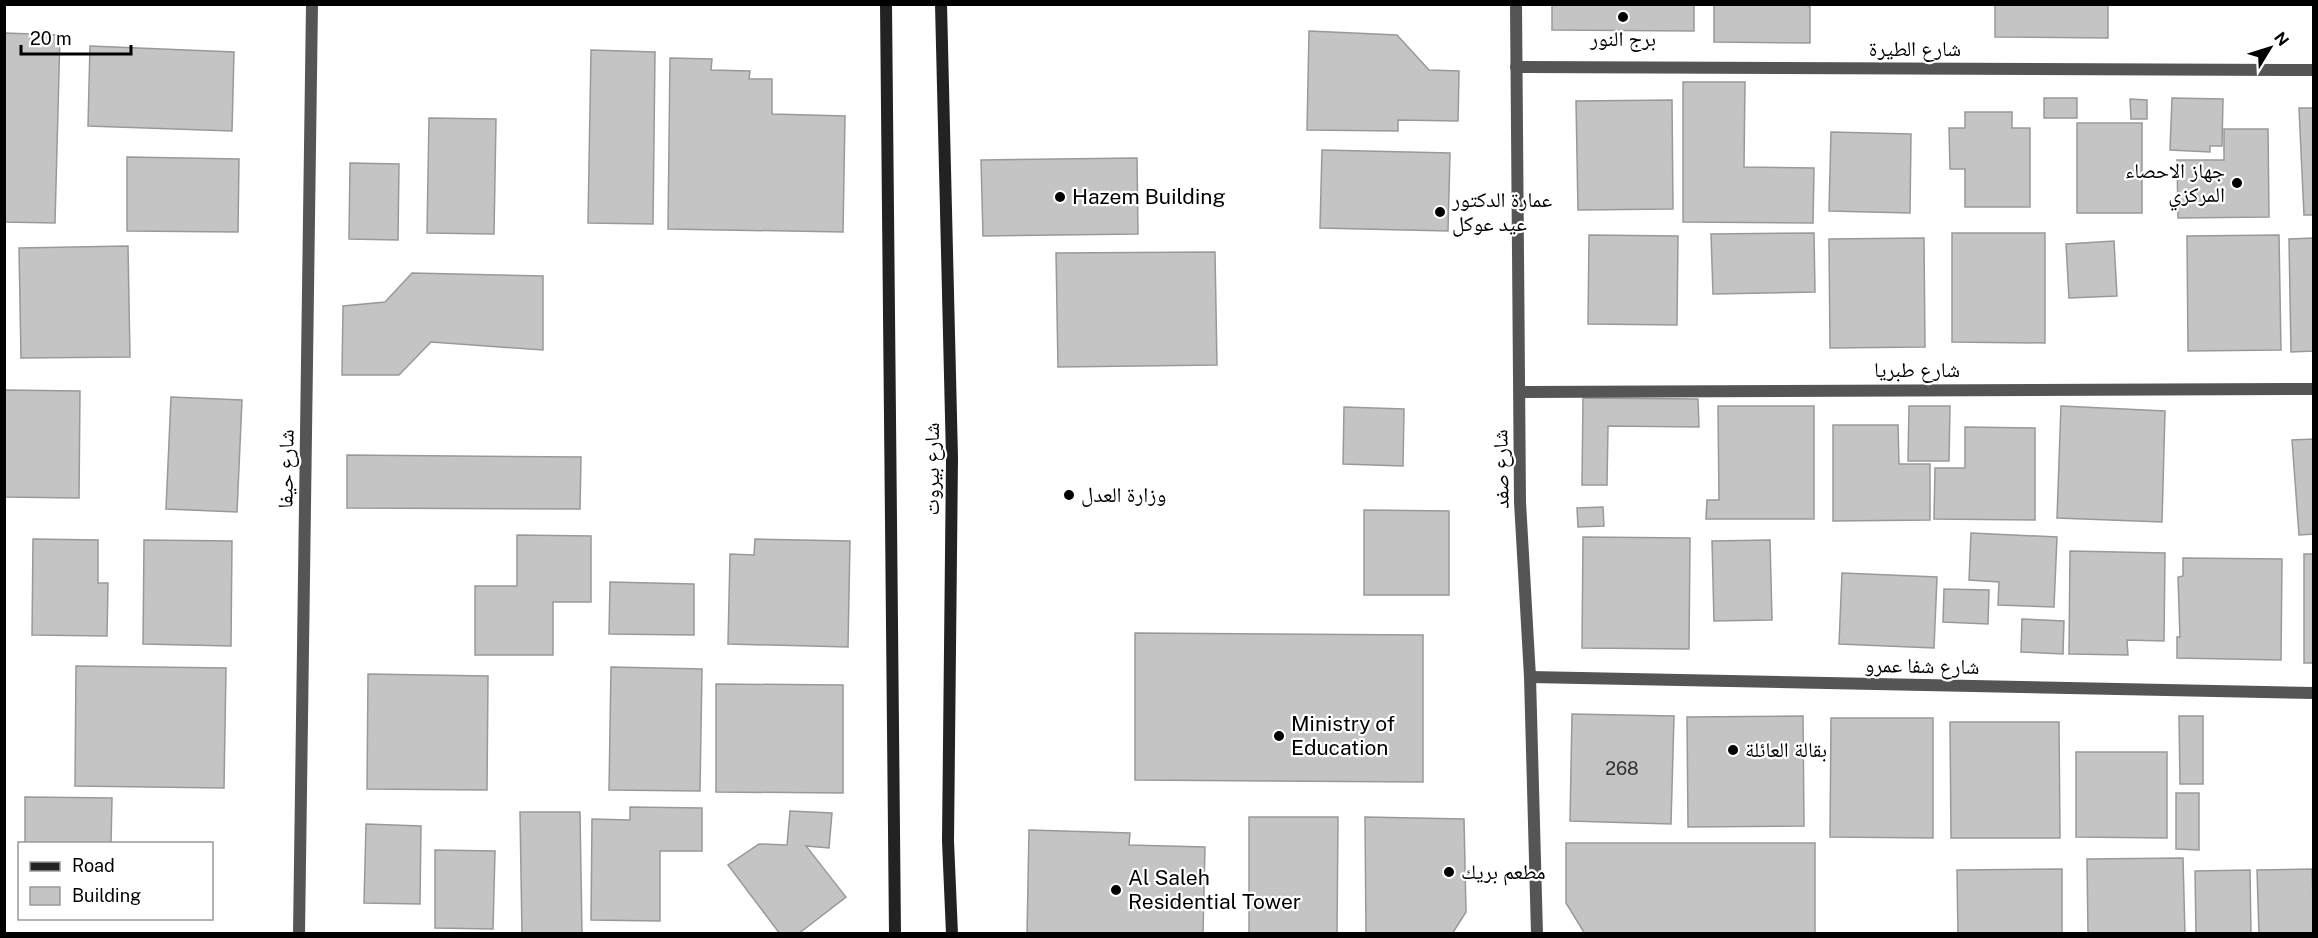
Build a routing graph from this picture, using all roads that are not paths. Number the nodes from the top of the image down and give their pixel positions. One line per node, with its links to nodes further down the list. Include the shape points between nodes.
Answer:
1 (312, 4): 11 (street, شارع حيفا)
2 (886, 4): 12 (main road, شارع بيروت)
3 (940, 4): 13 (main road, شارع بيروت, via 952,458 948,841)
4 (1516, 4): 5 (street, شارع صفد)
5 (1516, 67): 6 (street, شارع الطيرة); 8 (street, شارع صفد)
6 (2313, 70)
7 (2313, 389): 8 (street, شارع طبريا)
8 (1520, 392): 9 (street, شارع صفد, via 1520,502)
9 (1530, 677): 10 (street, شارع شفا عمرو); 14 (street, شارع صفد)
10 (2313, 693)
11 (299, 933)
12 (895, 933)
13 (952, 933)
14 (1537, 933)

